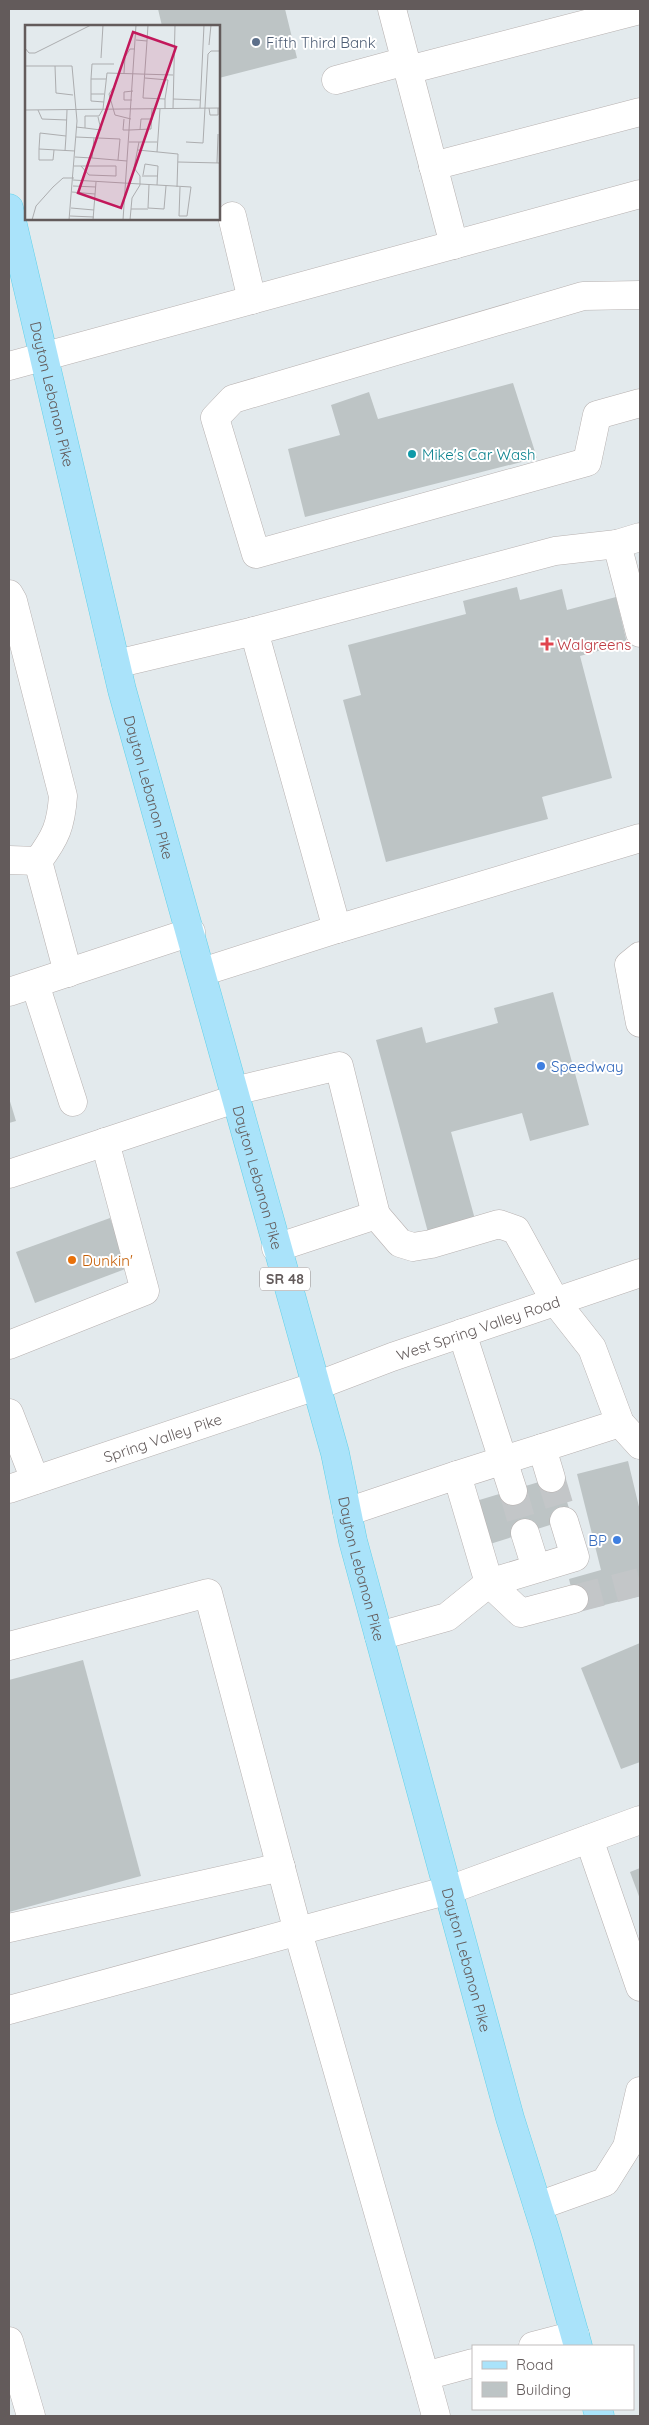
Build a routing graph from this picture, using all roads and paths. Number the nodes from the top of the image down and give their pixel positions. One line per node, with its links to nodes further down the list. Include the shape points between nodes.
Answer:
1 (392, 9): 3 (street)
2 (640, 10): 3 (street)
3 (407, 65): 4 (street); 6 (street)
4 (336, 80)
5 (640, 112): 6 (street)
6 (433, 166): 10 (street)
7 (640, 194): 10 (street)
8 (9, 208): 13 (main road, Dayton Lebanon Pike / SR 48)
9 (232, 216): 12 (street)
10 (454, 246): 12 (street)
11 (640, 295): 15 (street, via 574,298 233,399 216,418 256,554 587,462 597,415)
12 (252, 300): 13 (street)
13 (44, 357): 14 (street); 20 (main road, Dayton Lebanon Pike / SR 48)
14 (9, 366)
15 (640, 403)
16 (629, 540): 18 (street, via 555,551); 19 (street)
17 (9, 594): 23 (street, via 62,796 62,819 54,841)
18 (254, 631): 20 (street); 24 (street)
19 (640, 633)
20 (116, 664): 25 (main road, Dayton Lebanon Pike / SR 48)
21 (640, 838): 24 (street)
22 (9, 860): 23 (street)
23 (38, 861): 28 (street)
24 (337, 929): 27 (street)
25 (191, 932): 27 (main road, Dayton Lebanon Pike / SR 48); 28 (street)
26 (640, 956): 31 (street, via 628,964)
27 (202, 972): 32 (main road, Dayton Lebanon Pike / SR 48)
28 (68, 973): 29 (street)
29 (34, 984): 30 (street); 33 (street)
30 (9, 992)
31 (640, 1023)
32 (235, 1095): 34 (street); 36 (street, via 339,1066); 37 (main road, Dayton Lebanon Pike / SR 48)
33 (73, 1102)
34 (105, 1142): 35 (street); 41 (street, via 145,1291)
35 (9, 1174)
36 (376, 1215): 37 (street); 39 (street, via 400,1243 413,1247 499,1224 516,1230)
37 (276, 1248): 42 (main road, Dayton Lebanon Pike / SR 48)
38 (640, 1273): 39 (street, West Spring Valley Road)
39 (555, 1301): 40 (street, West Spring Valley Road); 44 (street, via 592,1348)
40 (462, 1333): 42 (street, West Spring Valley Road); 47 (street)
41 (9, 1345)
42 (316, 1386): 50 (street, Spring Valley Pike); 53 (main road, Dayton Lebanon Pike / SR 48)
43 (9, 1413): 50 (street)
44 (620, 1423): 45 (street); 46 (street)
45 (640, 1445)
46 (542, 1448): 47 (street); 49 (street)
47 (503, 1460): 48 (street); 52 (street)
48 (457, 1476): 53 (street); 57 (street)
49 (551, 1478)
50 (35, 1480): 51 (street, Spring Valley Pike)
51 (9, 1489)
52 (513, 1491)
53 (348, 1512): 59 (main road, Dayton Lebanon Pike / SR 48)
54 (564, 1521): 56 (street, via 575,1557)
55 (525, 1533): 56 (street)
56 (536, 1568): 57 (street)
57 (490, 1583): 58 (street, via 522,1613); 59 (street, via 447,1617)
58 (574, 1599)
59 (379, 1636): 64 (main road, Dayton Lebanon Pike / SR 48)
60 (9, 1646): 63 (street, via 208,1593)
61 (640, 1820): 62 (street)
62 (589, 1839): 64 (street); 67 (street)
63 (281, 1867): 65 (street); 66 (street)
64 (449, 1890): 66 (street); 70 (main road, Dayton Lebanon Pike / SR 48, via 510,2118)
65 (9, 1928)
66 (298, 1932): 68 (street); 75 (street)
67 (638, 1971)
68 (9, 2010)
69 (640, 2091): 70 (street, via 627,2147 606,2182)
70 (538, 2206): 71 (main road, Dayton Lebanon Pike / SR 48)
71 (576, 2340): 73 (street)
72 (9, 2341): 76 (street)
73 (540, 2345)
74 (472, 2363): 75 (street)
75 (425, 2376): 77 (street)
76 (31, 2416)
77 (436, 2416)

